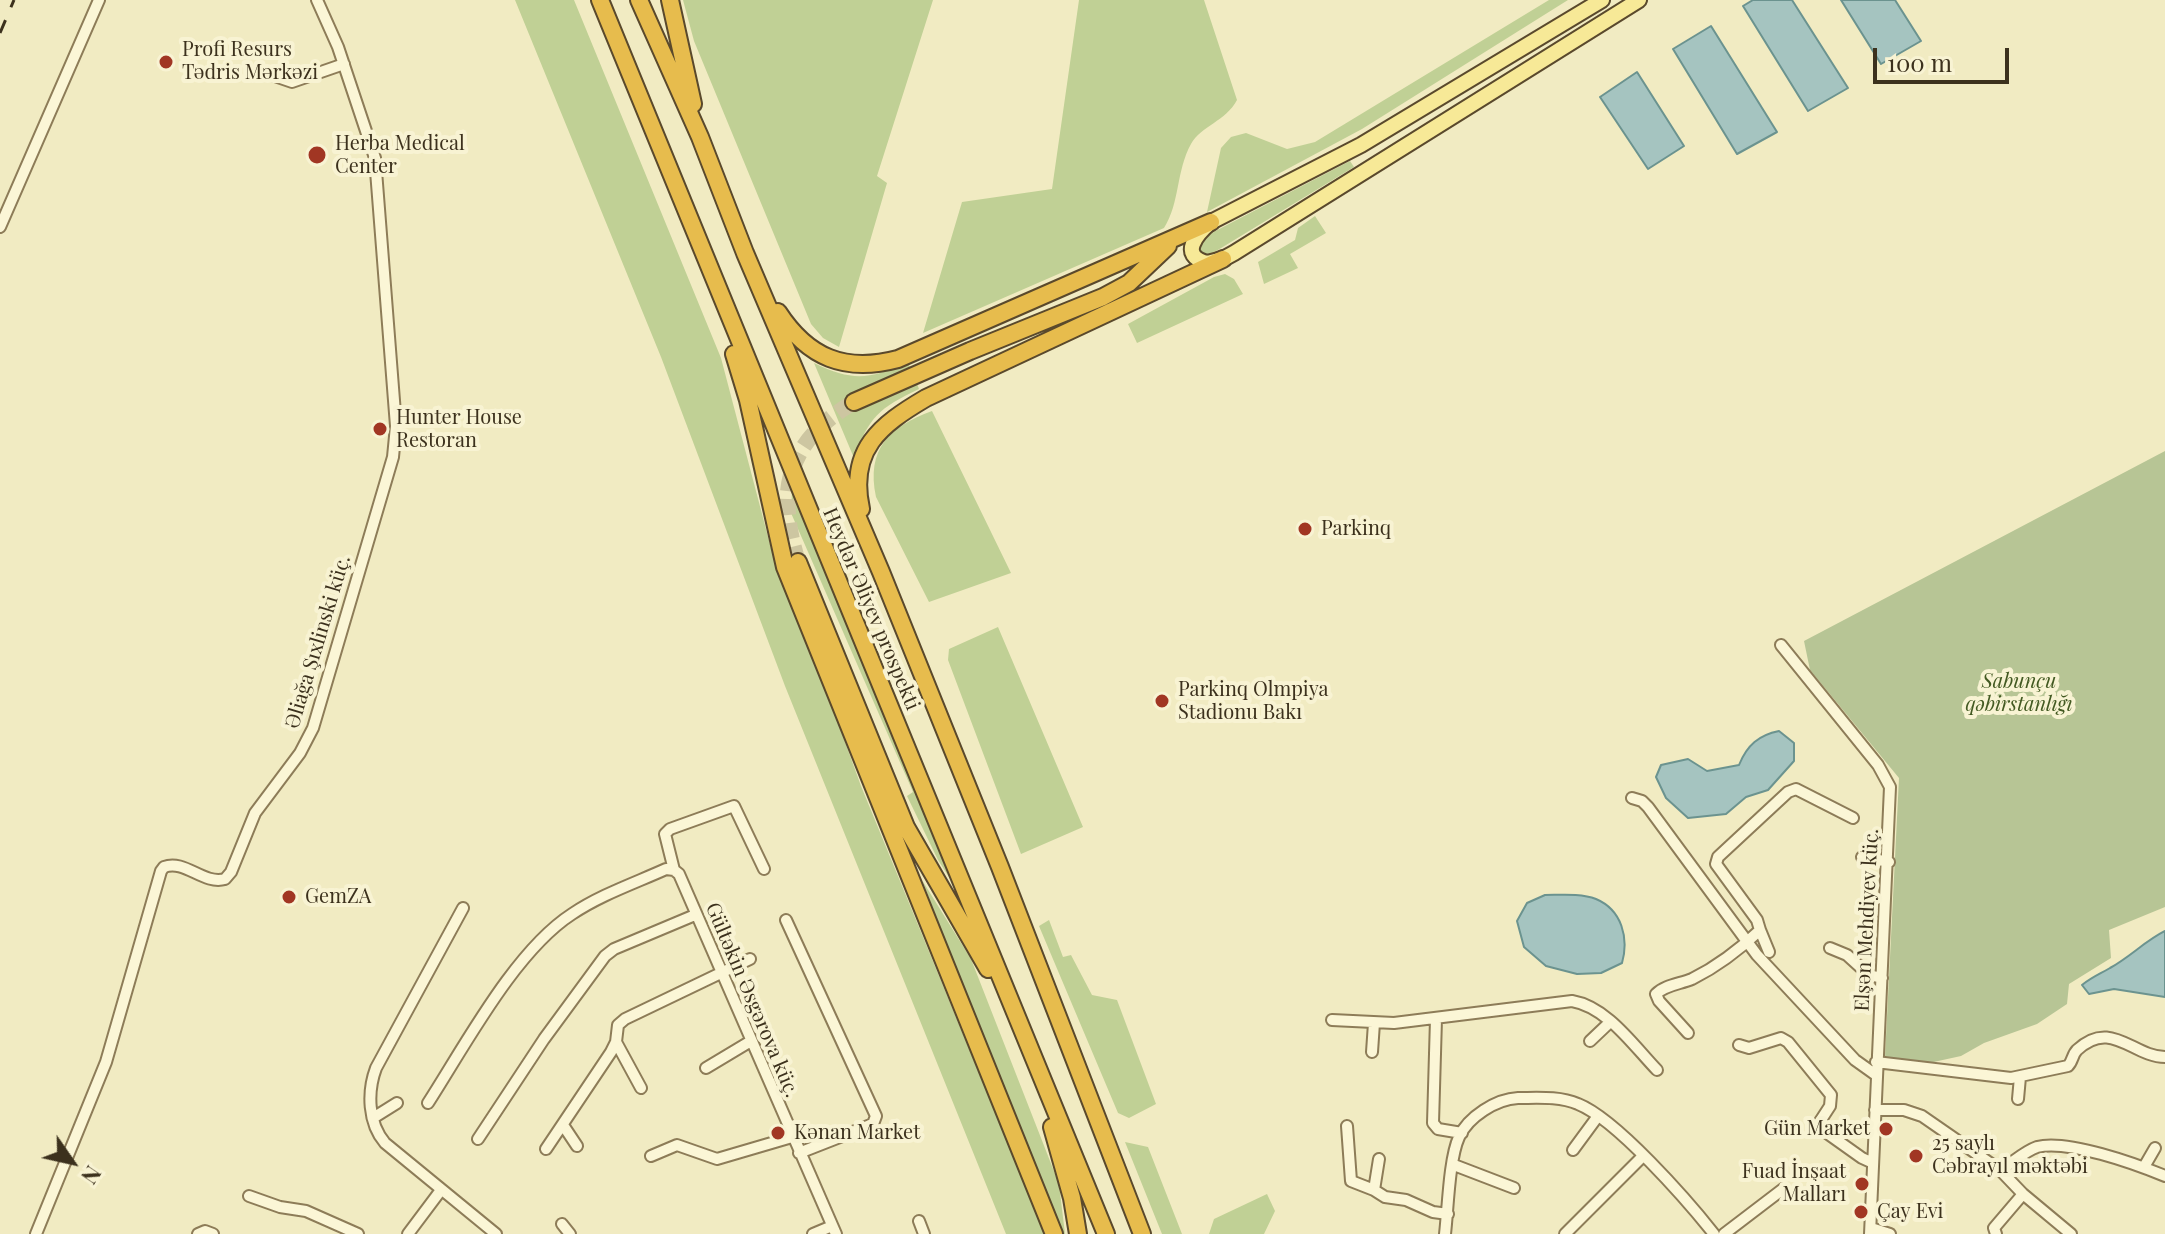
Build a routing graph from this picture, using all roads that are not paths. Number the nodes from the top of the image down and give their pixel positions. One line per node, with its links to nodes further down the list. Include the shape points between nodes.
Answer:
1 (99, 0): 13 (street)
2 (317, 0): 9 (street, Əliağa Şıxlinski küç.)
3 (600, 0): 17 (highway, Heydər Əliyev prospekti)
4 (639, 0): 11 (highway, Heydər Əliyev prospekti)
5 (649, 0): 11 (highway)
6 (670, 0): 11 (highway)
7 (1602, 0): 12 (main road, via 1348,152)
8 (1639, 0): 16 (main road)
9 (344, 64): 10 (street, via 292,82); 91 (street, Əliağa Şıxlinski küç., via 375,158 396,426 393,457 309,737 255,813 225,879 211,880 176,865 161,871 106,1062)
10 (260, 71)
11 (700, 137): 15 (highway, Heydər Əliyev prospekti)
12 (1211, 222): 14 (highway); 16 (main road, via 1195,238 1192,250 1202,261)
13 (0, 227)
14 (1175, 240): 15 (highway, via 898,359 854,365 825,357 794,334); 18 (highway, via 1119,290)
15 (745, 253): 20 (highway, Heydər Əliyev prospekti)
16 (1223, 259): 20 (highway, via 926,398 884,425 867,448 857,481)
17 (705, 261): 47 (highway, Heydər Əliyev prospekti); 100 (highway, via 748,400 785,567)
18 (854, 402)
19 (798, 562): 47 (highway, via 906,827)
20 (881, 572): 103 (highway, Heydər Əliyev prospekti)
21 (1781, 645): 25 (street, Elşən Mehdiyev küç., via 1886,776 1891,799)
22 (1632, 798): 32 (street, via 1648,807)
23 (1853, 818): 31 (street, via 1796,789 1718,857 1716,864)
24 (1862, 857): 25 (street)
25 (1889, 862): 37 (street, Elşən Mehdiyev küç.)
26 (764, 869): 27 (street, Gültəkin Əsgərova küç., via 738,808 730,805 667,831)
27 (674, 870): 29 (street, Gültəkin Əsgərova küç.); 58 (street, via 591,903 534,945)
28 (463, 908): 61 (street, via 376,1068)
29 (695, 915): 36 (street, Gültəkin Əsgərova küç.); 66 (street, via 605,956)
30 (786, 920): 71 (street, via 876,1116 873,1124)
31 (1760, 930): 32 (street); 34 (street)
32 (1747, 942): 42 (street, via 1705,972 1656,994); 53 (street, via 1855,1060)
33 (1830, 948): 37 (street)
34 (1769, 952)
35 (750, 959): 36 (street)
36 (721, 972): 43 (street, Gültəkin Əsgərova küç.); 45 (street, via 625,1019 616,1031)
37 (1882, 978): 50 (street, Elşən Mehdiyev küç.)
38 (1436, 1019): 40 (street, via 1563,1001 1592,1007); 41 (street); 64 (street, via 1433,1123 1438,1129)
39 (1332, 1020): 41 (street)
40 (1610, 1022): 44 (street); 52 (street)
41 (1374, 1023): 48 (street)
42 (1688, 1033)
43 (751, 1041): 51 (street); 65 (street, Gültəkin Əsgərova küç.)
44 (1590, 1041)
45 (616, 1042): 55 (street); 62 (street)
46 (1739, 1045): 75 (street, via 1749,1048 1781,1038 1788,1042 1831,1095 1817,1126)
47 (1031, 1052): 101 (highway); 102 (highway, Heydər Əliyev prospekti)
48 (1372, 1052)
49 (2165, 1057): 54 (street, via 2104,1037 2078,1050 2068,1066)
50 (1876, 1062): 53 (street, Elşən Mehdiyev küç.); 54 (street)
51 (706, 1068)
52 (1657, 1070)
53 (1876, 1075): 59 (street, Elşən Mehdiyev küç.)
54 (2020, 1077): 56 (street)
55 (641, 1088)
56 (2018, 1099)
57 (397, 1103): 61 (street)
58 (428, 1103)
59 (1875, 1110): 75 (street, Elşən Mehdiyev küç.); 78 (street, via 1922,1116)
60 (1598, 1116): 64 (street, via 1572,1102 1512,1098 1484,1111); 70 (street); 73 (street)
61 (373, 1118): 82 (street, via 385,1143)
62 (563, 1125): 67 (street); 69 (street)
63 (1347, 1126): 83 (street, via 1351,1181)
64 (1462, 1133): 76 (street)
65 (792, 1137): 71 (street, Gültəkin Əsgərova küç.); 72 (street, via 725,1158 677,1145)
66 (478, 1139)
67 (577, 1146)
68 (2155, 1148): 77 (street)
69 (546, 1149)
70 (1573, 1150)
71 (799, 1153): 89 (street, Gültəkin Əsgərova küç.)
72 (651, 1156)
73 (1643, 1156): 105 (street); 106 (street)
74 (1379, 1159): 83 (street)
75 (1873, 1163): 90 (street, Elşən Mehdiyev küç.)
76 (1454, 1165): 80 (street); 86 (street)
77 (2144, 1167): 78 (street, via 2049,1146 2027,1151); 79 (street)
78 (2000, 1170): 84 (street)
79 (2165, 1176)
80 (1514, 1188)
81 (1783, 1189): 107 (street)
82 (441, 1190): 95 (street); 96 (street)
83 (1374, 1190): 86 (street)
84 (2023, 1194): 109 (street, via 1998,1222); 110 (street)
85 (249, 1196): 94 (street, via 306,1211)
86 (1448, 1214): 104 (street)
87 (919, 1221): 99 (street)
88 (562, 1224): 97 (street)
89 (834, 1230): 98 (street)
90 (1870, 1231): 108 (street)
91 (36, 1234)
92 (198, 1234): 93 (street)
93 (213, 1234)
94 (358, 1234)
95 (408, 1234)
96 (496, 1234)
97 (570, 1234)
98 (813, 1234)
99 (924, 1234)
100 (1054, 1234)
101 (1078, 1234)
102 (1106, 1234)
103 (1142, 1234)
104 (1445, 1234)
105 (1565, 1234)
106 (1714, 1234)
107 (1724, 1234)
108 (1890, 1234)
109 (1996, 1234)
110 (2071, 1234)

